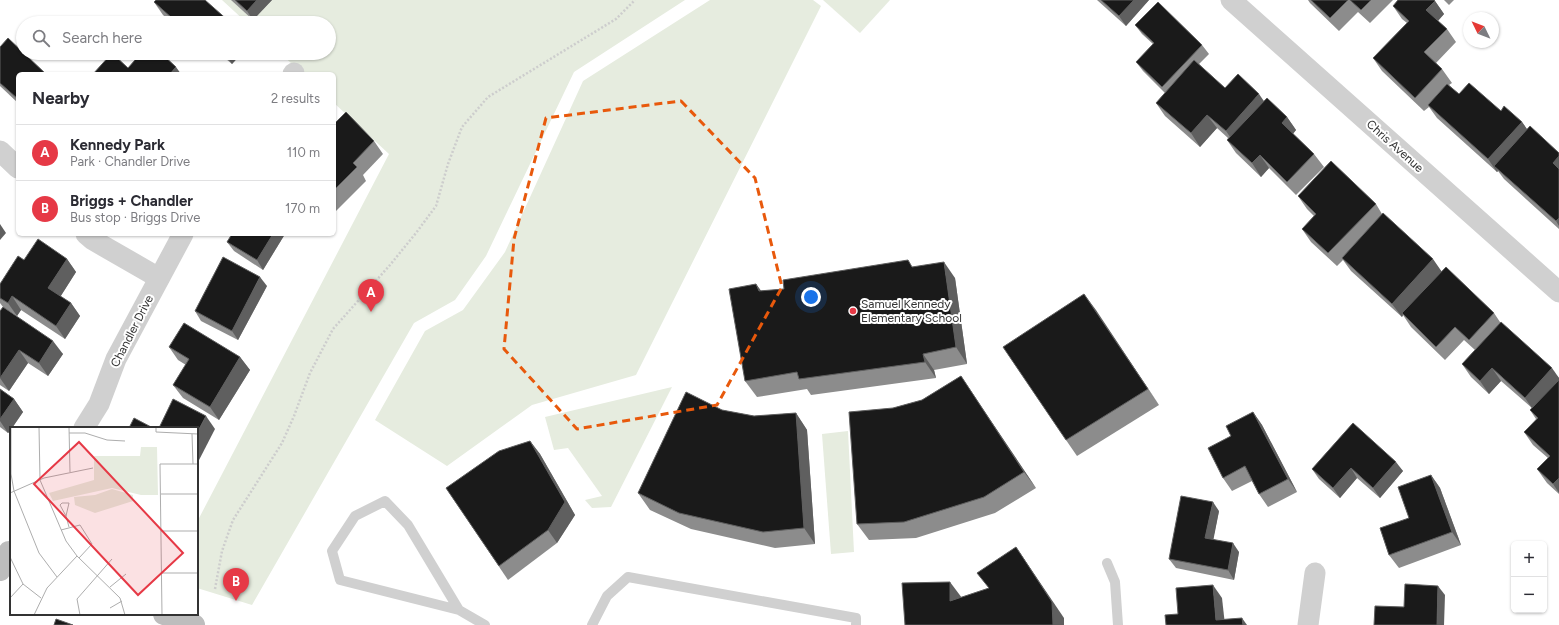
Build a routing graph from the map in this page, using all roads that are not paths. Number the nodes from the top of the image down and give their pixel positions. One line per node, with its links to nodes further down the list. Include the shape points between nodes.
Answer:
1 (1239, 3): 7 (street, Chris Avenue)
2 (0, 151): 3 (street)
3 (16, 166)
4 (88, 236): 6 (street)
5 (182, 236): 6 (street, Chandler Drive)
6 (159, 278): 8 (street, Chandler Drive, via 116,359 99,404)
7 (1559, 292)
8 (85, 427)
9 (1107, 563): 17 (lane, via 1115,582)
10 (1315, 573): 18 (street)
11 (459, 610): 11 (lane, via 408,525 385,501 355,516 332,551 340,580); 14 (lane)
12 (167, 615): 13 (street)
13 (194, 625)
14 (485, 625)
15 (592, 625): 16 (lane, via 607,596 628,577 856,618)
16 (856, 625)
17 (1118, 625)
18 (1308, 625)

